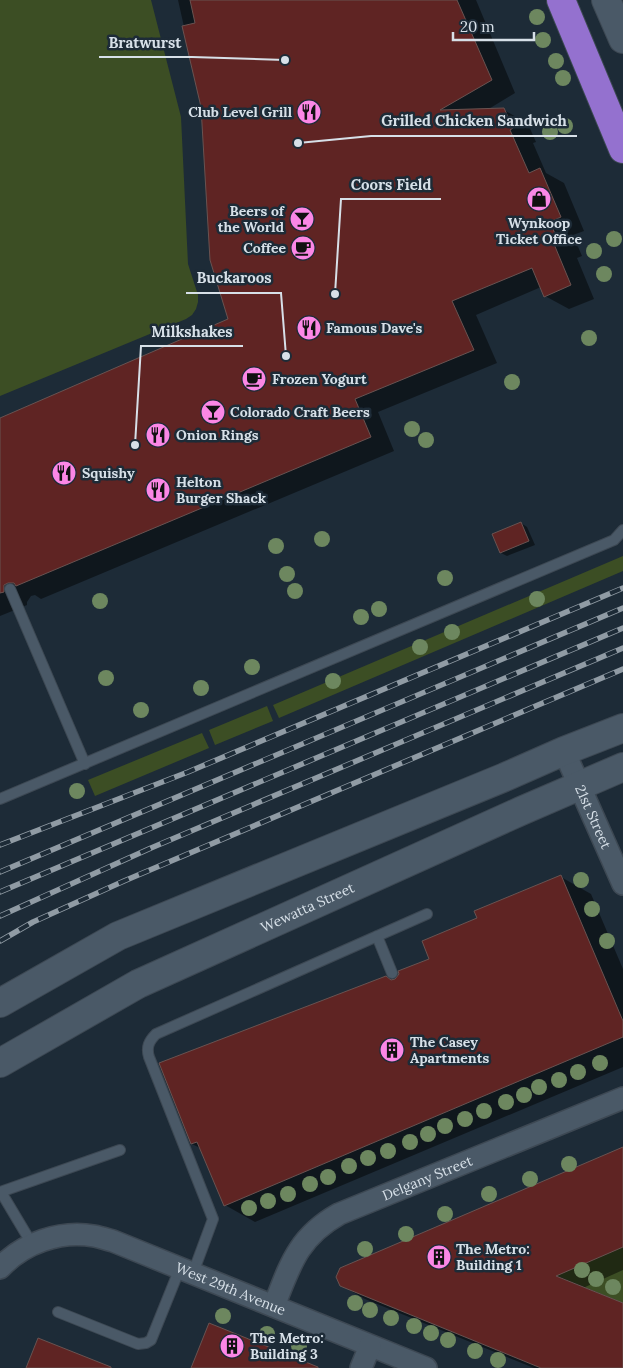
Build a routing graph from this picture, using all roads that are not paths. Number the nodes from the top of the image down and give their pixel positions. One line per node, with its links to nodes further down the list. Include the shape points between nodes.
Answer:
1 (561, 0): 4 (highway)
2 (606, 0): 3 (street)
3 (623, 39)
4 (623, 149)
5 (623, 530): 9 (lane, via 614,540)
6 (10, 589): 9 (lane)
7 (623, 728): 8 (street)
8 (564, 751): 11 (street, 21st Street); 17 (street, via 118,936)
9 (85, 764): 12 (lane)
10 (623, 767): 11 (street, Wewatta Street)
11 (579, 786): 13 (street, 21st Street); 18 (street, Wewatta Street, via 138,984)
12 (0, 799)
13 (623, 884)
14 (427, 914): 15 (lane)
15 (377, 936): 16 (lane); 24 (lane, via 156,1034 148,1044 149,1057 213,1219)
16 (392, 973)
17 (0, 1003)
18 (0, 1063)
19 (623, 1098): 25 (street, Delgany Street, via 339,1214 309,1236 296,1253)
20 (120, 1150): 21 (lane)
21 (0, 1192): 22 (lane)
22 (32, 1244): 23 (street, West 29th Avenue); 24 (street, West 29th Avenue, via 53,1237 93,1236)
23 (0, 1268)
24 (186, 1271): 25 (street, West 29th Avenue); 26 (lane, via 151,1340 146,1343 138,1344)
25 (274, 1306): 27 (street, West 29th Avenue)
26 (58, 1312)
27 (370, 1346): 28 (street); 29 (street, West 29th Avenue)
28 (361, 1368)
29 (426, 1368)

